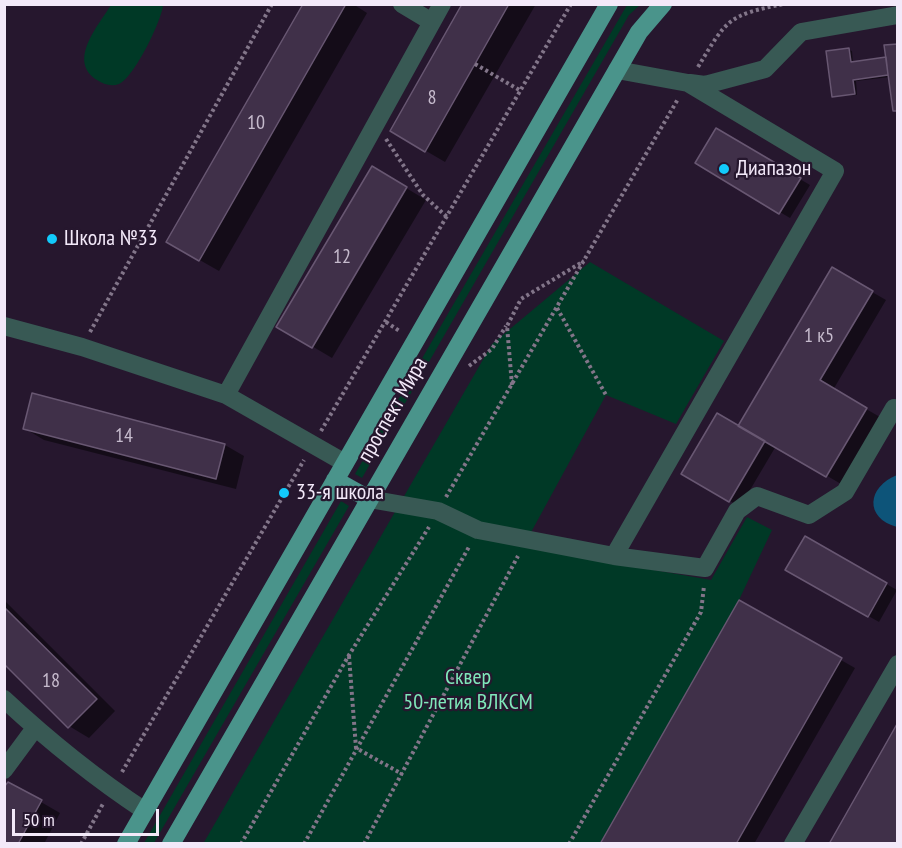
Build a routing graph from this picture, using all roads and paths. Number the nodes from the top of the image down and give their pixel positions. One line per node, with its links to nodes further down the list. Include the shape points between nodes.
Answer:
1 (272, 4): 22 (path)
2 (402, 4): 9 (lane)
3 (442, 4): 9 (lane)
4 (572, 4): 13 (path)
5 (609, 4): 30 (main road, проспект Мира)
6 (663, 4): 11 (main road, проспект Мира, via 639,32)
7 (784, 4): 12 (path, via 734,18 718,34)
8 (897, 15): 12 (lane, via 801,32 765,69 705,85)
9 (432, 22): 14 (lane)
10 (475, 64): 13 (path)
11 (617, 70): 12 (lane); 32 (main road, проспект Мира)
12 (688, 82): 16 (path); 37 (lane, via 835,171)
13 (521, 91): 15 (path)
14 (376, 123): 15 (path, via 423,195); 25 (lane)
15 (447, 218): 18 (path)
16 (585, 260): 17 (path); 20 (path, via 521,299)
17 (557, 308): 24 (path); 26 (path)
18 (386, 322): 21 (path); 28 (path)
19 (4, 326): 22 (lane)
20 (507, 326): 23 (path, via 492,349 467,368); 24 (path)
21 (401, 332)
22 (82, 347): 25 (lane)
23 (462, 367)
24 (512, 385): 33 (path)
25 (225, 395): 30 (lane)
26 (606, 395)
27 (896, 407): 38 (lane, via 845,492 809,515 757,496 737,511)
28 (317, 439)
29 (309, 451): 45 (path)
30 (345, 464): 31 (main road, проспект Мира)
31 (336, 480): 32 (main road); 48 (main road, проспект Мира)
32 (369, 500): 35 (lane, via 438,511); 51 (main road, проспект Мира)
33 (444, 502)
34 (432, 521): 39 (path)
35 (478, 530): 37 (lane); 43 (path)
36 (522, 548): 46 (path)
37 (614, 556): 38 (lane)
38 (705, 568): 55 (path, via 701,612)
39 (349, 655): 43 (path); 52 (path)
40 (897, 663): 56 (lane)
41 (4, 699): 42 (lane)
42 (35, 728): 44 (lane); 48 (lane)
43 (356, 748): 46 (path); 53 (path)
44 (4, 770)
45 (120, 774)
46 (402, 774): 54 (path)
47 (110, 793): 49 (path)
48 (145, 811): 50 (main road, проспект Мира)
49 (81, 843)
50 (126, 843)
51 (171, 843)
52 (241, 843)
53 (304, 843)
54 (364, 843)
55 (569, 843)
56 (793, 843)

